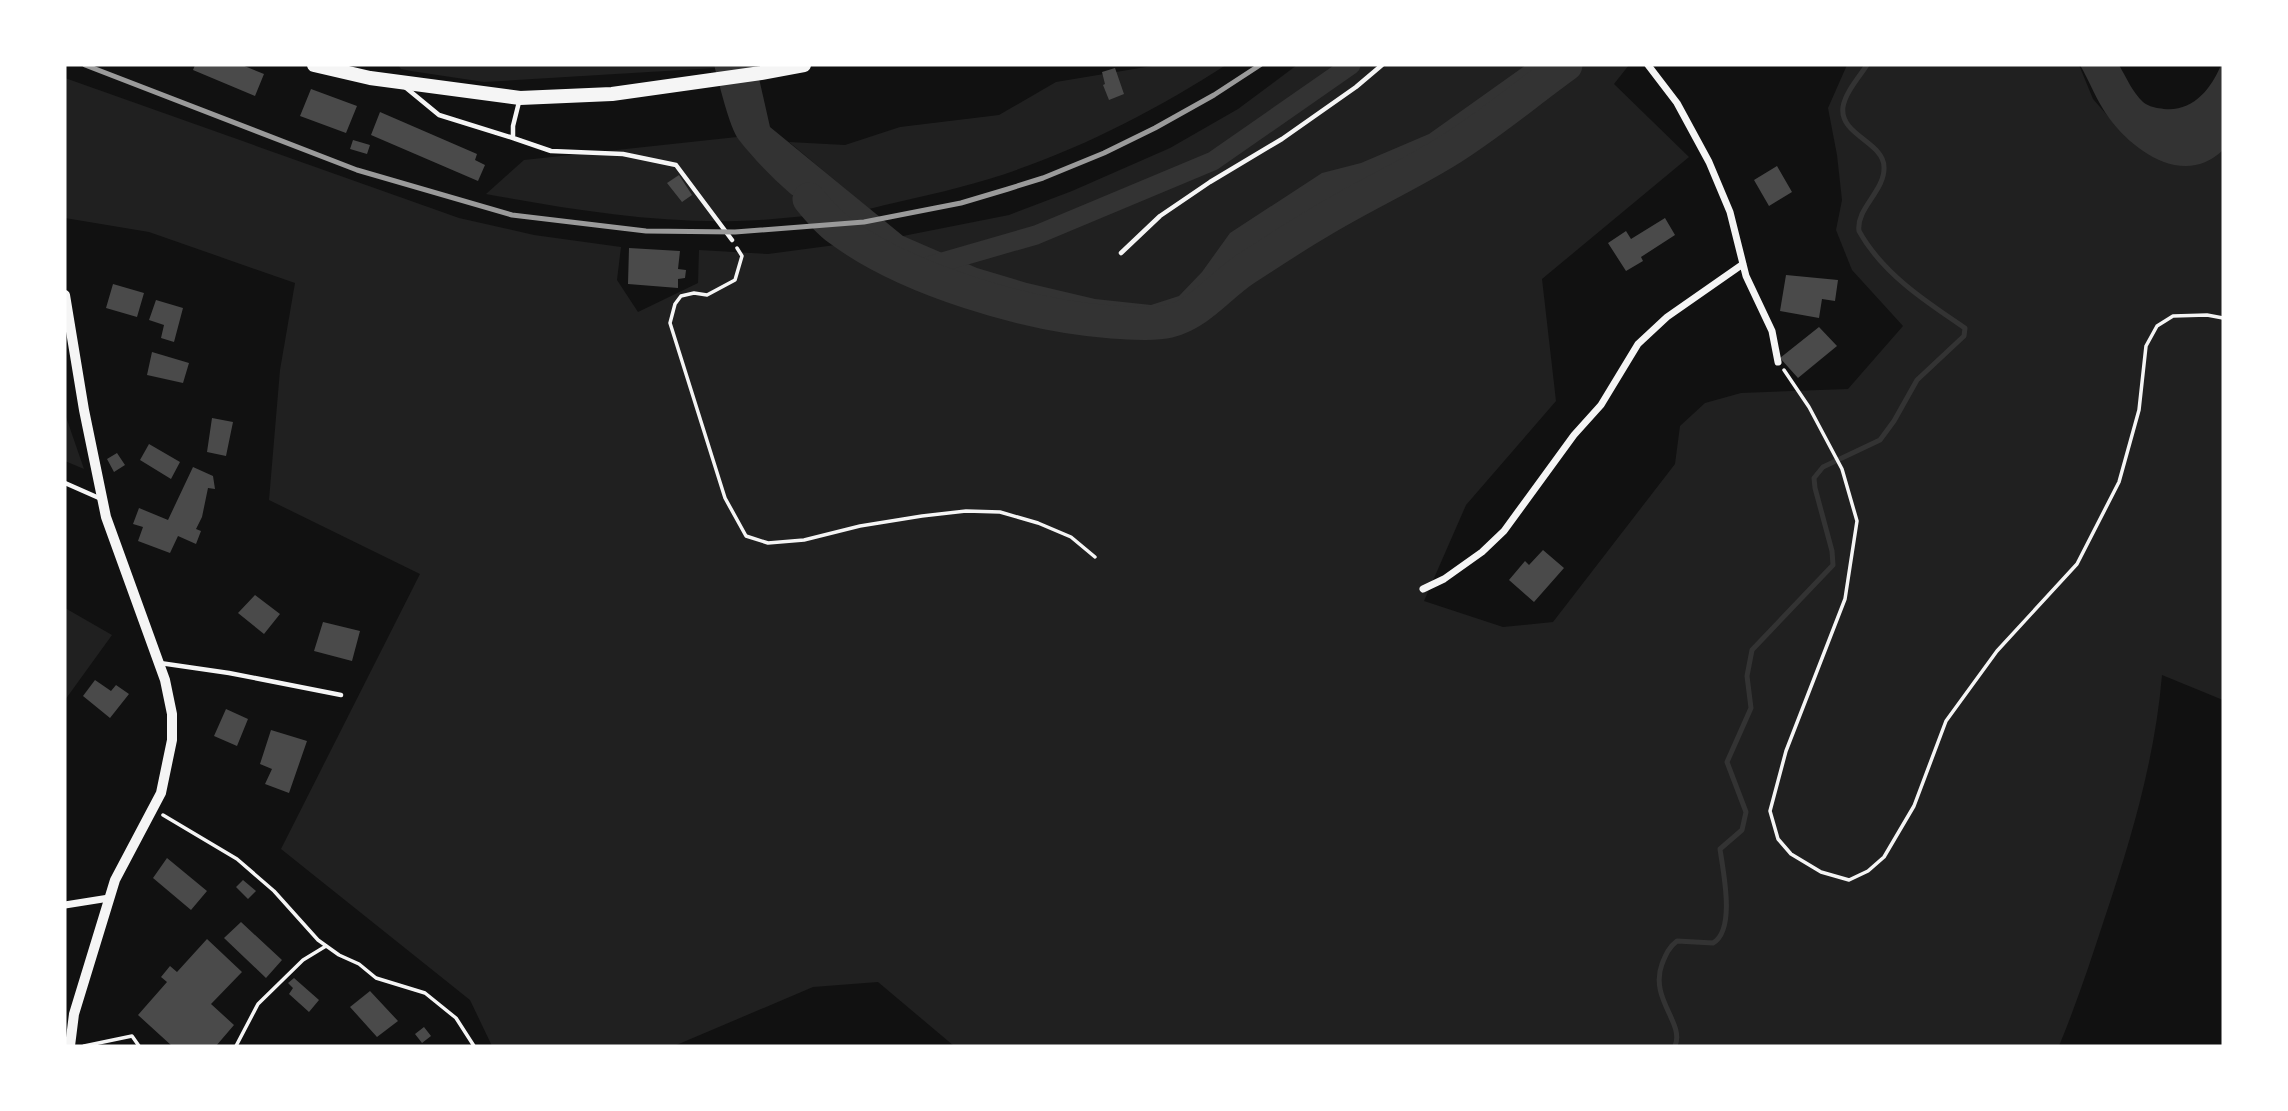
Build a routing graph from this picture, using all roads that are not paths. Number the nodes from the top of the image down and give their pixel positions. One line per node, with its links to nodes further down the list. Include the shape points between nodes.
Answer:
1 (314, 65): 5 (main road)
2 (804, 65): 6 (main road, via 612,94)
3 (1382, 65): 9 (lane, via 1282,139 1160,216)
4 (1648, 65): 10 (street, via 1677,103 1709,162 1730,212)
5 (398, 82): 6 (main road); 7 (lane, via 439,115)
6 (520, 98): 7 (lane)
7 (513, 138): 8 (lane, via 551,151 623,154 676,165)
8 (732, 240)
9 (1121, 253)
10 (1743, 264): 12 (street, via 1772,331); 15 (street, via 1667,317 1638,344 1601,405 1504,531 1482,552)
11 (65, 295): 14 (street)
12 (1778, 362)
13 (65, 483): 14 (lane)
14 (103, 500): 16 (street)
15 (1423, 589)
16 (159, 663): 17 (lane); 18 (street, via 172,714 172,740 161,793)
17 (341, 695)
18 (109, 898): 19 (street); 20 (street, via 74,1014)
19 (65, 905)
20 (70, 1046)

